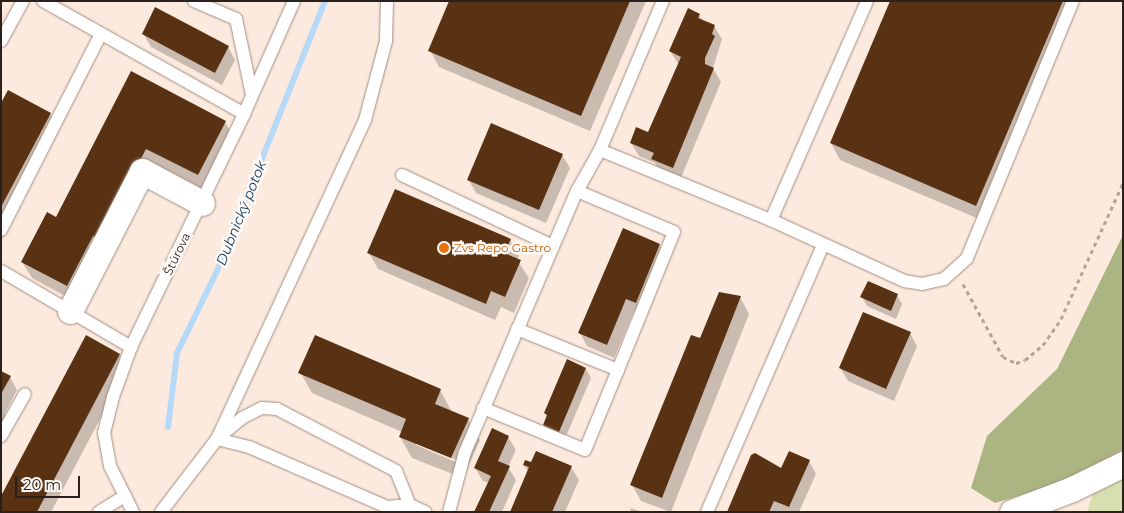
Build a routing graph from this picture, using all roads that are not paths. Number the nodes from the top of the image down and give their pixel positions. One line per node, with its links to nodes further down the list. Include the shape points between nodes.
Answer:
1 (23, 1): 10 (lane)
2 (43, 1): 9 (lane)
3 (194, 1): 11 (lane, via 236,19)
4 (294, 1): 11 (lane, Štúrova)
5 (387, 1): 29 (lane, via 386,41 365,120)
6 (663, 1): 13 (lane)
7 (867, 1): 17 (lane)
8 (1073, 1): 19 (lane, via 967,258 956,270 937,281 922,284 904,281)
9 (100, 36): 12 (lane); 18 (lane)
10 (1, 41)
11 (252, 95): 12 (lane, Štúrova)
12 (244, 114): 16 (lane, Štúrova)
13 (600, 150): 15 (lane); 17 (lane)
14 (402, 175): 20 (lane)
15 (576, 191): 20 (lane); 25 (lane, via 674,232)
16 (202, 203): 22 (street, via 142,170); 24 (lane, Štúrova)
17 (771, 220): 19 (lane)
18 (1, 230)
19 (823, 245): 38 (lane)
20 (553, 246): 23 (lane)
21 (1, 271): 22 (lane)
22 (70, 311): 24 (lane)
23 (517, 329): 25 (lane); 27 (lane)
24 (131, 347): 31 (lane, Štúrova, via 104,433 110,466)
25 (618, 370): 27 (lane, via 585,450)
26 (25, 394): 28 (lane)
27 (483, 408): 37 (lane, via 465,452)
28 (1, 436)
29 (217, 439): 32 (lane, via 249,447 387,507); 32 (lane, via 242,418 262,408 276,409 396,471); 35 (lane)
30 (1123, 464): 39 (street, via 1072,489)
31 (124, 496): 33 (lane); 34 (lane, Štúrova)
32 (410, 505): 36 (lane)
33 (99, 512)
34 (133, 512)
35 (161, 512)
36 (425, 512)
37 (449, 512)
38 (707, 512)
39 (1012, 512)

